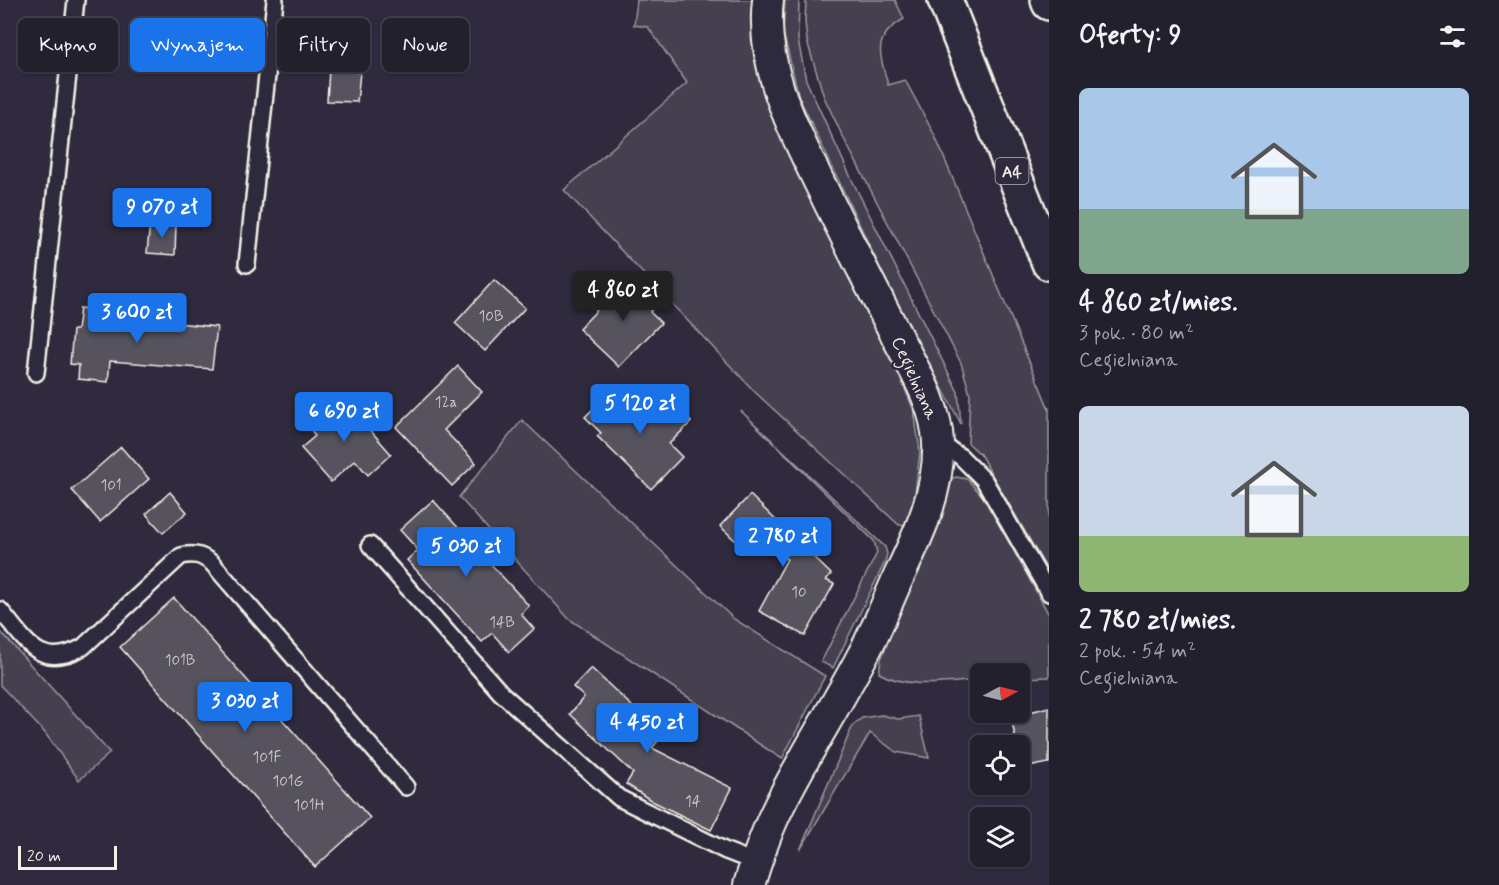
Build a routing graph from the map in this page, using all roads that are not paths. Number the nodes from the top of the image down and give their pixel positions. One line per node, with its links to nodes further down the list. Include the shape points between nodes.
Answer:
1 (76, 0): 7 (lane)
2 (275, 0): 6 (lane)
3 (768, 0): 8 (street, Cegielniana, via 770,49 789,120 921,383 936,423)
4 (945, 0): 5 (highway, A4)
5 (1049, 263)
6 (247, 264)
7 (36, 373)
8 (938, 442): 10 (lane, via 961,457 984,480); 13 (street, Cegielniana, via 932,495 910,554 869,643 777,809)
9 (370, 545): 13 (lane, via 501,693 619,798 726,851)
10 (1049, 593)
11 (0, 610): 12 (lane, via 36,652 72,653 181,556 202,555 213,563)
12 (405, 787)
13 (753, 874)

